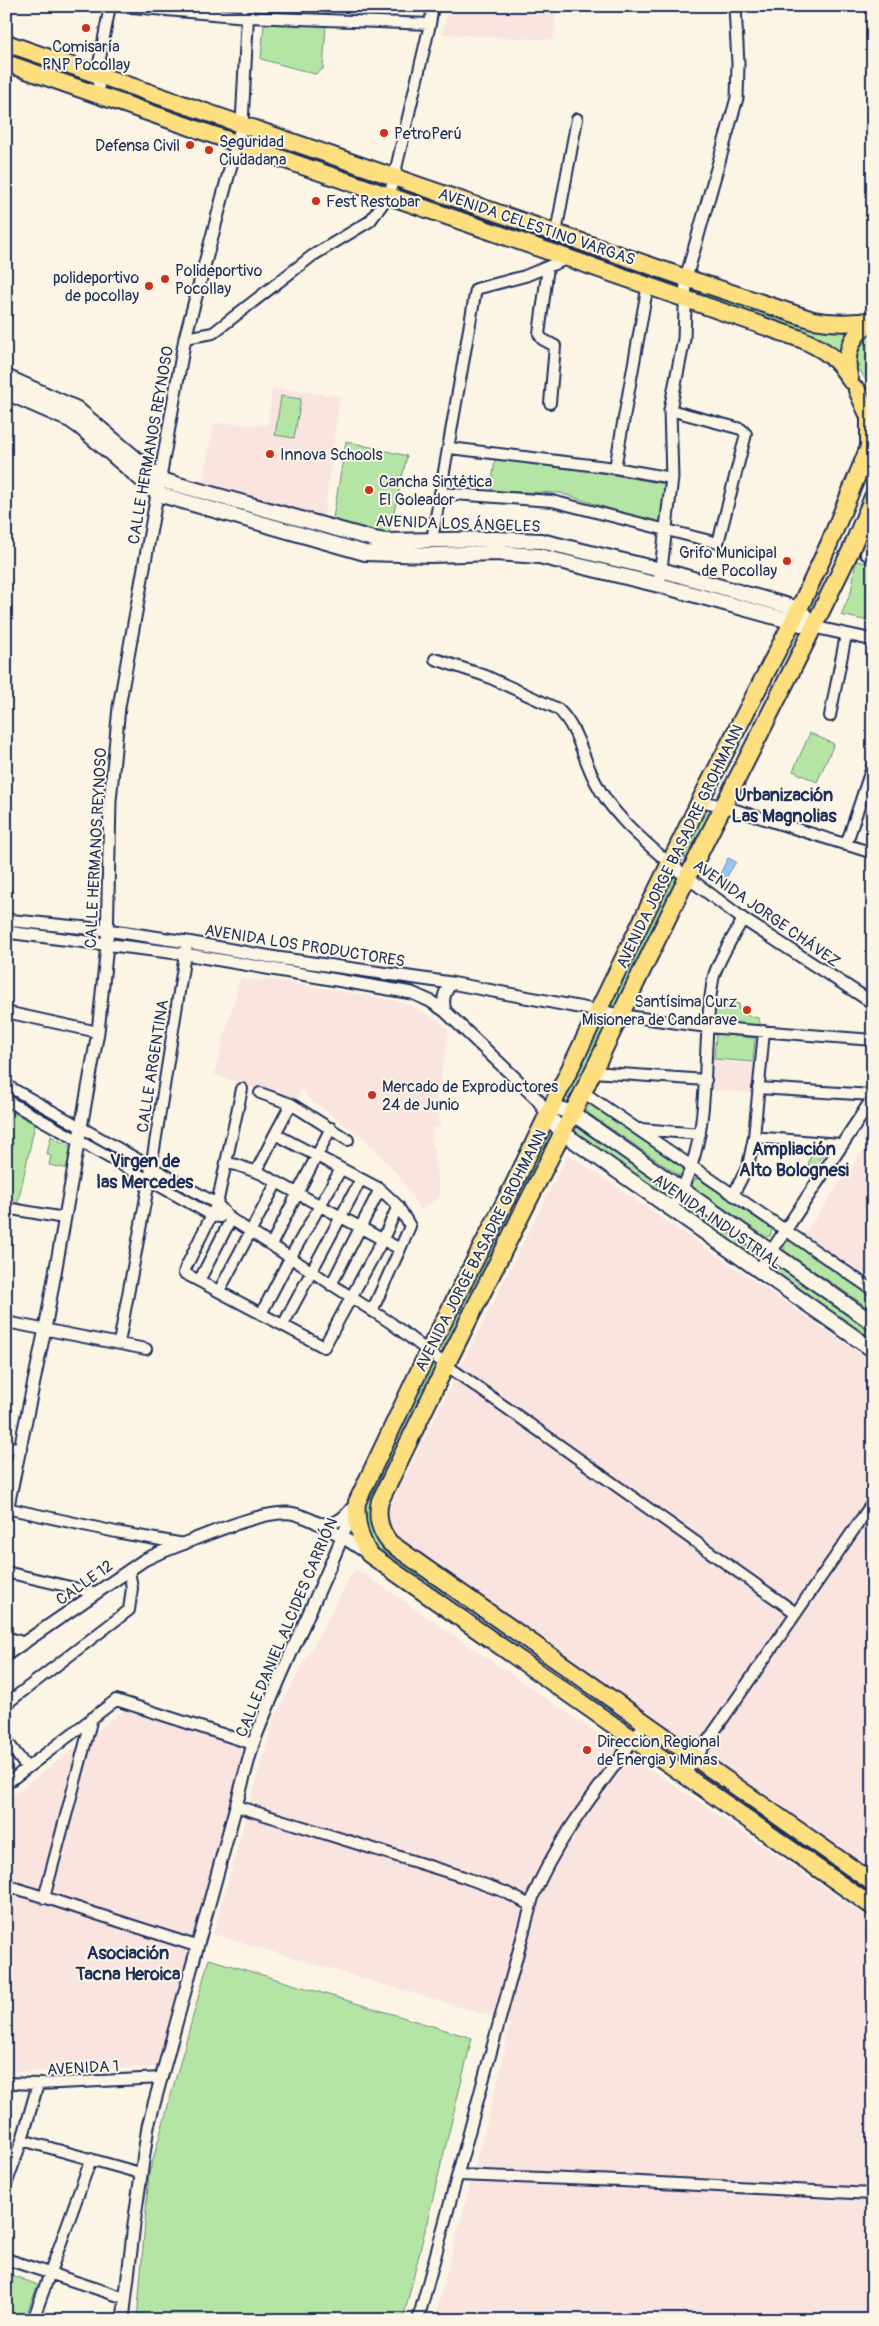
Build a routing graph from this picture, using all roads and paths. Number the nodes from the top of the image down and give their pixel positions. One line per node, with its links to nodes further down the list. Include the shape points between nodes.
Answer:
1 (110, 6): 10 (street)
2 (120, 6): 5 (street)
3 (432, 6): 7 (street)
4 (735, 6): 22 (street, via 737,98)
5 (156, 9): 6 (street)
6 (247, 12): 7 (street); 13 (street, CALLE HERMANOS REYNOSO)
7 (430, 24): 15 (street)
8 (10, 44): 9 (highway); 10 (highway, AVENIDA CELESTINO VARGAS)
9 (7, 63): 11 (highway, AVENIDA CELESTINO VARGAS)
10 (97, 74): 11 (street); 13 (highway, AVENIDA CELESTINO VARGAS)
11 (100, 95): 14 (highway, AVENIDA CELESTINO VARGAS)
12 (577, 120): 17 (street)
13 (242, 124): 14 (street, CALLE HERMANOS REYNOSO); 15 (highway, AVENIDA CELESTINO VARGAS)
14 (238, 143): 16 (highway, AVENIDA CELESTINO VARGAS); 26 (street, CALLE HERMANOS REYNOSO)
15 (394, 177): 16 (street); 17 (highway, AVENIDA CELESTINO VARGAS)
16 (389, 195): 19 (highway, AVENIDA CELESTINO VARGAS); 26 (street, via 370,221 312,256 213,333)
17 (556, 233): 18 (highway, AVENIDA CELESTINO VARGAS)
18 (597, 247): 20 (highway); 22 (highway, AVENIDA CELESTINO VARGAS)
19 (570, 257): 20 (highway, AVENIDA CELESTINO VARGAS); 21 (street)
20 (592, 265): 23 (highway, AVENIDA CELESTINO VARGAS)
21 (548, 267): 31 (street, via 539,334 555,346); 34 (street, via 476,289)
22 (686, 278): 24 (street); 25 (highway, AVENIDA CELESTINO VARGAS, via 813,320 847,324)
23 (648, 284): 24 (highway, AVENIDA CELESTINO VARGAS); 35 (street)
24 (686, 297): 28 (highway, AVENIDA CELESTINO VARGAS, via 819,347 832,355); 33 (street, via 684,339)
25 (873, 320): 28 (highway, via 858,331 847,357)
26 (186, 338): 37 (street, CALLE HERMANOS REYNOSO)
27 (6, 376): 30 (main road, AVENIDA LOS ÁNGELES)
28 (854, 385): 32 (highway); 44 (highway, AVENIDA JORGE BASADRE GROHMANN, via 869,417 869,447)
29 (6, 392): 30 (main road, AVENIDA LOS ÁNGELES)
30 (47, 403): 37 (main road, AVENIDA LOS ÁNGELES, via 86,415); 39 (main road, AVENIDA LOS ÁNGELES)
31 (550, 403)
32 (873, 404)
33 (670, 410): 36 (street); 41 (street, via 741,429 746,434 718,543)
34 (450, 448): 35 (street); 38 (street)
35 (615, 468): 36 (street)
36 (672, 478): 41 (street)
37 (162, 480): 39 (street, CALLE HERMANOS REYNOSO); 45 (main road, AVENIDA LOS ÁNGELES)
38 (440, 493): 41 (street, via 552,501); 43 (street)
39 (158, 494): 45 (main road, AVENIDA LOS ÁNGELES, via 365,553); 64 (street, CALLE HERMANOS REYNOSO, via 120,706 110,800)
40 (873, 497): 46 (highway, AVENIDA JORGE BASADRE GROHMANN)
41 (666, 530): 47 (street)
42 (873, 533): 46 (street)
43 (432, 540): 45 (main road, AVENIDA LOS ÁNGELES); 47 (main road, AVENIDA LOS ÁNGELES, via 541,542)
44 (829, 544): 46 (highway); 49 (highway, AVENIDA JORGE BASADRE GROHMANN)
45 (394, 548): 48 (main road, AVENIDA LOS ÁNGELES, via 539,556)
46 (863, 554): 50 (highway, AVENIDA JORGE BASADRE GROHMANN)
47 (661, 570): 48 (street); 49 (main road, AVENIDA LOS ÁNGELES)
48 (659, 586): 49 (main road, AVENIDA LOS ÁNGELES)
49 (794, 615): 50 (main road, AVENIDA LOS ÁNGELES); 56 (highway, AVENIDA JORGE BASADRE GROHMANN)
50 (814, 627): 51 (street, AVENIDA LOS ÁNGELES); 57 (highway, AVENIDA JORGE BASADRE GROHMANN)
51 (846, 635): 52 (street, AVENIDA LOS ÁNGELES); 54 (street)
52 (873, 640)
53 (435, 659): 60 (street, via 486,676 558,709 581,744 603,794 630,829)
54 (830, 716)
55 (873, 764): 58 (street)
56 (700, 802): 57 (street); 60 (highway, AVENIDA JORGE BASADRE GROHMANN)
57 (723, 806): 58 (street); 61 (highway, AVENIDA JORGE BASADRE GROHMANN)
58 (846, 845): 59 (street)
59 (873, 854)
60 (670, 864): 61 (street, AVENIDA JORGE CHÁVEZ); 72 (highway, AVENIDA JORGE BASADRE GROHMANN)
61 (687, 878): 62 (street, AVENIDA JORGE CHÁVEZ); 74 (highway, AVENIDA JORGE BASADRE GROHMANN)
62 (742, 919): 70 (street, AVENIDA JORGE CHÁVEZ); 75 (street, via 713,978)
63 (6, 920): 64 (street, AVENIDA LOS PRODUCTORES)
64 (107, 930): 66 (street, AVENIDA LOS PRODUCTORES); 67 (street, CALLE HERMANOS REYNOSO)
65 (6, 932): 67 (street, AVENIDA LOS PRODUCTORES)
66 (187, 942): 68 (street, CALLE ARGENTINA); 69 (street, AVENIDA LOS PRODUCTORES)
67 (107, 945): 68 (street, AVENIDA LOS PRODUCTORES); 77 (street, CALLE HERMANOS REYNOSO)
68 (185, 954): 71 (street, AVENIDA LOS PRODUCTORES, via 395,989 430,1001); 103 (street, CALLE ARGENTINA)
69 (451, 983): 71 (street, via 445,991); 72 (street, AVENIDA LOS PRODUCTORES)
70 (873, 1003)
71 (445, 1011): 89 (street, AVENIDA LOS PRODUCTORES)
72 (598, 1011): 74 (street, AVENIDA LOS PRODUCTORES); 89 (highway, AVENIDA JORGE BASADRE GROHMANN)
73 (6, 1012): 77 (street)
74 (620, 1015): 75 (street); 79 (highway, AVENIDA JORGE BASADRE GROHMANN)
75 (707, 1027): 76 (street); 80 (street)
76 (764, 1031): 78 (street); 82 (street)
77 (98, 1032): 91 (street, CALLE HERMANOS REYNOSO)
78 (873, 1040)
79 (593, 1072): 80 (street); 84 (highway, AVENIDA JORGE BASADRE GROHMANN)
80 (706, 1080): 96 (street)
81 (6, 1085): 91 (street)
82 (758, 1088): 86 (street); 97 (street)
83 (242, 1089): 102 (street)
84 (583, 1092): 90 (highway, AVENIDA JORGE BASADRE GROHMANN); 93 (street)
85 (260, 1093): 88 (street)
86 (873, 1096): 100 (street)
87 (6, 1100): 99 (street)
88 (291, 1104): 92 (street); 95 (street)
89 (550, 1111): 90 (main road, AVENIDA INDUSTRIAL); 94 (main road, AVENIDA INDUSTRIAL); 110 (highway, AVENIDA JORGE BASADRE GROHMANN)
90 (572, 1114): 94 (highway, AVENIDA JORGE BASADRE GROHMANN); 112 (main road, AVENIDA INDUSTRIAL)
91 (81, 1127): 99 (street, CALLE HERMANOS REYNOSO); 103 (street)
92 (331, 1128): 98 (street); 101 (street)
93 (640, 1129): 96 (street); 104 (street)
94 (563, 1133): 113 (highway, AVENIDA JORGE BASADRE GROHMANN); 120 (main road, AVENIDA INDUSTRIAL)
95 (275, 1134): 101 (street); 106 (street)
96 (700, 1134): 104 (street)
97 (754, 1137): 100 (street); 115 (street, via 748,1166)
98 (348, 1140)
99 (80, 1142): 108 (street); 123 (street, CALLE HERMANOS REYNOSO)
100 (840, 1144): 126 (street)
101 (318, 1157): 105 (street); 114 (street)
102 (226, 1164): 106 (street); 116 (street)
103 (151, 1167): 108 (street, CALLE ARGENTINA); 116 (street)
104 (692, 1168): 112 (street); 115 (street)
105 (341, 1169): 107 (street); 117 (street)
106 (256, 1172): 109 (street)
107 (361, 1179): 111 (street); 122 (street)
108 (149, 1181): 121 (street); 146 (street, CALLE ARGENTINA)
109 (277, 1182): 114 (street); 127 (street)
110 (514, 1184): 113 (highway); 149 (highway, AVENIDA JORGE BASADRE GROHMANN)
111 (380, 1189): 118 (street); 125 (street)
112 (683, 1191): 120 (street); 131 (main road, AVENIDA INDUSTRIAL)
113 (531, 1193): 150 (highway, AVENIDA JORGE BASADRE GROHMANN)
114 (299, 1194): 117 (street); 129 (street)
115 (733, 1195): 126 (street)
116 (217, 1204): 121 (street); 124 (street)
117 (320, 1206): 122 (street); 132 (street)
118 (398, 1206): 128 (street); 130 (street, via 410,1226)
119 (6, 1208): 123 (street)
120 (671, 1209): 133 (main road, AVENIDA INDUSTRIAL)
121 (213, 1216): 124 (street); 135 (street, via 184,1269 186,1275)
122 (341, 1216): 125 (street); 134 (street)
123 (64, 1218): 145 (street, CALLE HERMANOS REYNOSO)
124 (231, 1219): 127 (street); 135 (street)
125 (362, 1228): 128 (street); 136 (street)
126 (785, 1230): 131 (street); 137 (street)
127 (251, 1232): 129 (street); 138 (street)
128 (383, 1239): 130 (street); 139 (street)
129 (271, 1245): 132 (street)
130 (400, 1248): 140 (street)
131 (770, 1252): 133 (street); 143 (main road, AVENIDA INDUSTRIAL)
132 (290, 1258): 134 (street); 141 (street)
133 (759, 1270): 148 (main road, AVENIDA INDUSTRIAL)
134 (311, 1272): 136 (street); 144 (street)
135 (199, 1281): 138 (street)
136 (331, 1285): 139 (street)
137 (873, 1290)
138 (219, 1291): 141 (street)
139 (351, 1298): 140 (street); 144 (street, via 324,1348)
140 (372, 1311): 149 (street)
141 (261, 1314): 144 (street)
142 (6, 1322): 145 (street)
143 (873, 1323)
144 (283, 1325)
145 (45, 1329): 146 (street); 152 (street, CALLE HERMANOS REYNOSO)
146 (119, 1343): 147 (street)
147 (146, 1349)
148 (873, 1350)
149 (428, 1352): 150 (street); 153 (highway, AVENIDA JORGE BASADRE GROHMANN)
150 (446, 1365): 163 (highway, AVENIDA JORGE BASADRE GROHMANN, via 380,1501 378,1517 390,1543); 166 (street)
151 (6, 1446): 152 (street)
152 (21, 1448): 155 (street, CALLE HERMANOS REYNOSO)
153 (356, 1502): 156 (street, via 342,1519 328,1524); 157 (street, CALLE DANIEL ALCIDES CARRIÓN); 159 (highway, AVENIDA JORGE BASADRE GROHMANN, via 358,1529)
154 (873, 1502): 166 (street)
155 (7, 1511): 158 (street)
156 (317, 1523): 157 (street, CALLE 12); 158 (street, CALLE 12, via 293,1513 281,1514 247,1521)
157 (342, 1538): 159 (street, CALLE 12); 160 (street, CALLE DANIEL ALCIDES CARRIÓN)
158 (185, 1544): 161 (street, CALLE 12, via 159,1553)
159 (369, 1554): 160 (street, via 353,1551); 165 (highway)
160 (334, 1559): 175 (street, CALLE DANIEL ALCIDES CARRIÓN, via 266,1708)
161 (129, 1570): 164 (street, CALLE 12); 170 (street, via 132,1588 129,1610)
162 (6, 1572): 164 (street)
163 (454, 1588): 165 (highway); 172 (highway, AVENIDA JORGE BASADRE GROHMANN)
164 (96, 1593): 168 (street, CALLE 12)
165 (443, 1605): 174 (highway)
166 (796, 1613): 176 (street)
167 (6, 1637): 168 (street)
168 (25, 1643): 169 (street, CALLE 12)
169 (6, 1656)
170 (6, 1704)
171 (92, 1718): 175 (street, via 116,1700); 177 (street); 183 (street)
172 (645, 1723): 174 (street); 176 (highway, AVENIDA JORGE BASADRE GROHMANN)
173 (6, 1740): 177 (street)
174 (633, 1740): 178 (highway); 184 (street, via 548,1864)
175 (253, 1744): 180 (street, CALLE DANIEL ALCIDES CARRIÓN)
176 (696, 1759): 178 (street); 181 (highway, AVENIDA JORGE BASADRE GROHMANN)
177 (27, 1768): 179 (street)
178 (684, 1776): 185 (highway)
179 (6, 1784)
180 (236, 1806): 184 (street, via 461,1876); 186 (street, CALLE DANIEL ALCIDES CARRIÓN)
181 (873, 1883)
182 (6, 1885): 183 (street)
183 (44, 1898): 186 (street)
184 (530, 1905): 193 (street)
185 (873, 1907)
186 (196, 1946): 187 (street, CALLE DANIEL ALCIDES CARRIÓN)
187 (162, 2078): 189 (street, AVENIDA 1); 192 (street, CALLE DANIEL ALCIDES CARRIÓN, via 148,2126)
188 (6, 2083): 189 (street, AVENIDA 1)
189 (38, 2084): 190 (street)
190 (22, 2140): 191 (street); 194 (street)
191 (90, 2159): 192 (street); 197 (street)
192 (140, 2173): 198 (street, CALLE DANIEL ALCIDES CARRIÓN)
193 (458, 2175): 195 (street); 201 (street)
194 (6, 2185)
195 (873, 2194)
196 (6, 2259): 197 (street)
197 (50, 2272): 198 (street); 199 (street)
198 (125, 2298): 200 (street, CALLE DANIEL ALCIDES CARRIÓN)
199 (33, 2320)
200 (123, 2320)
201 (418, 2320)

